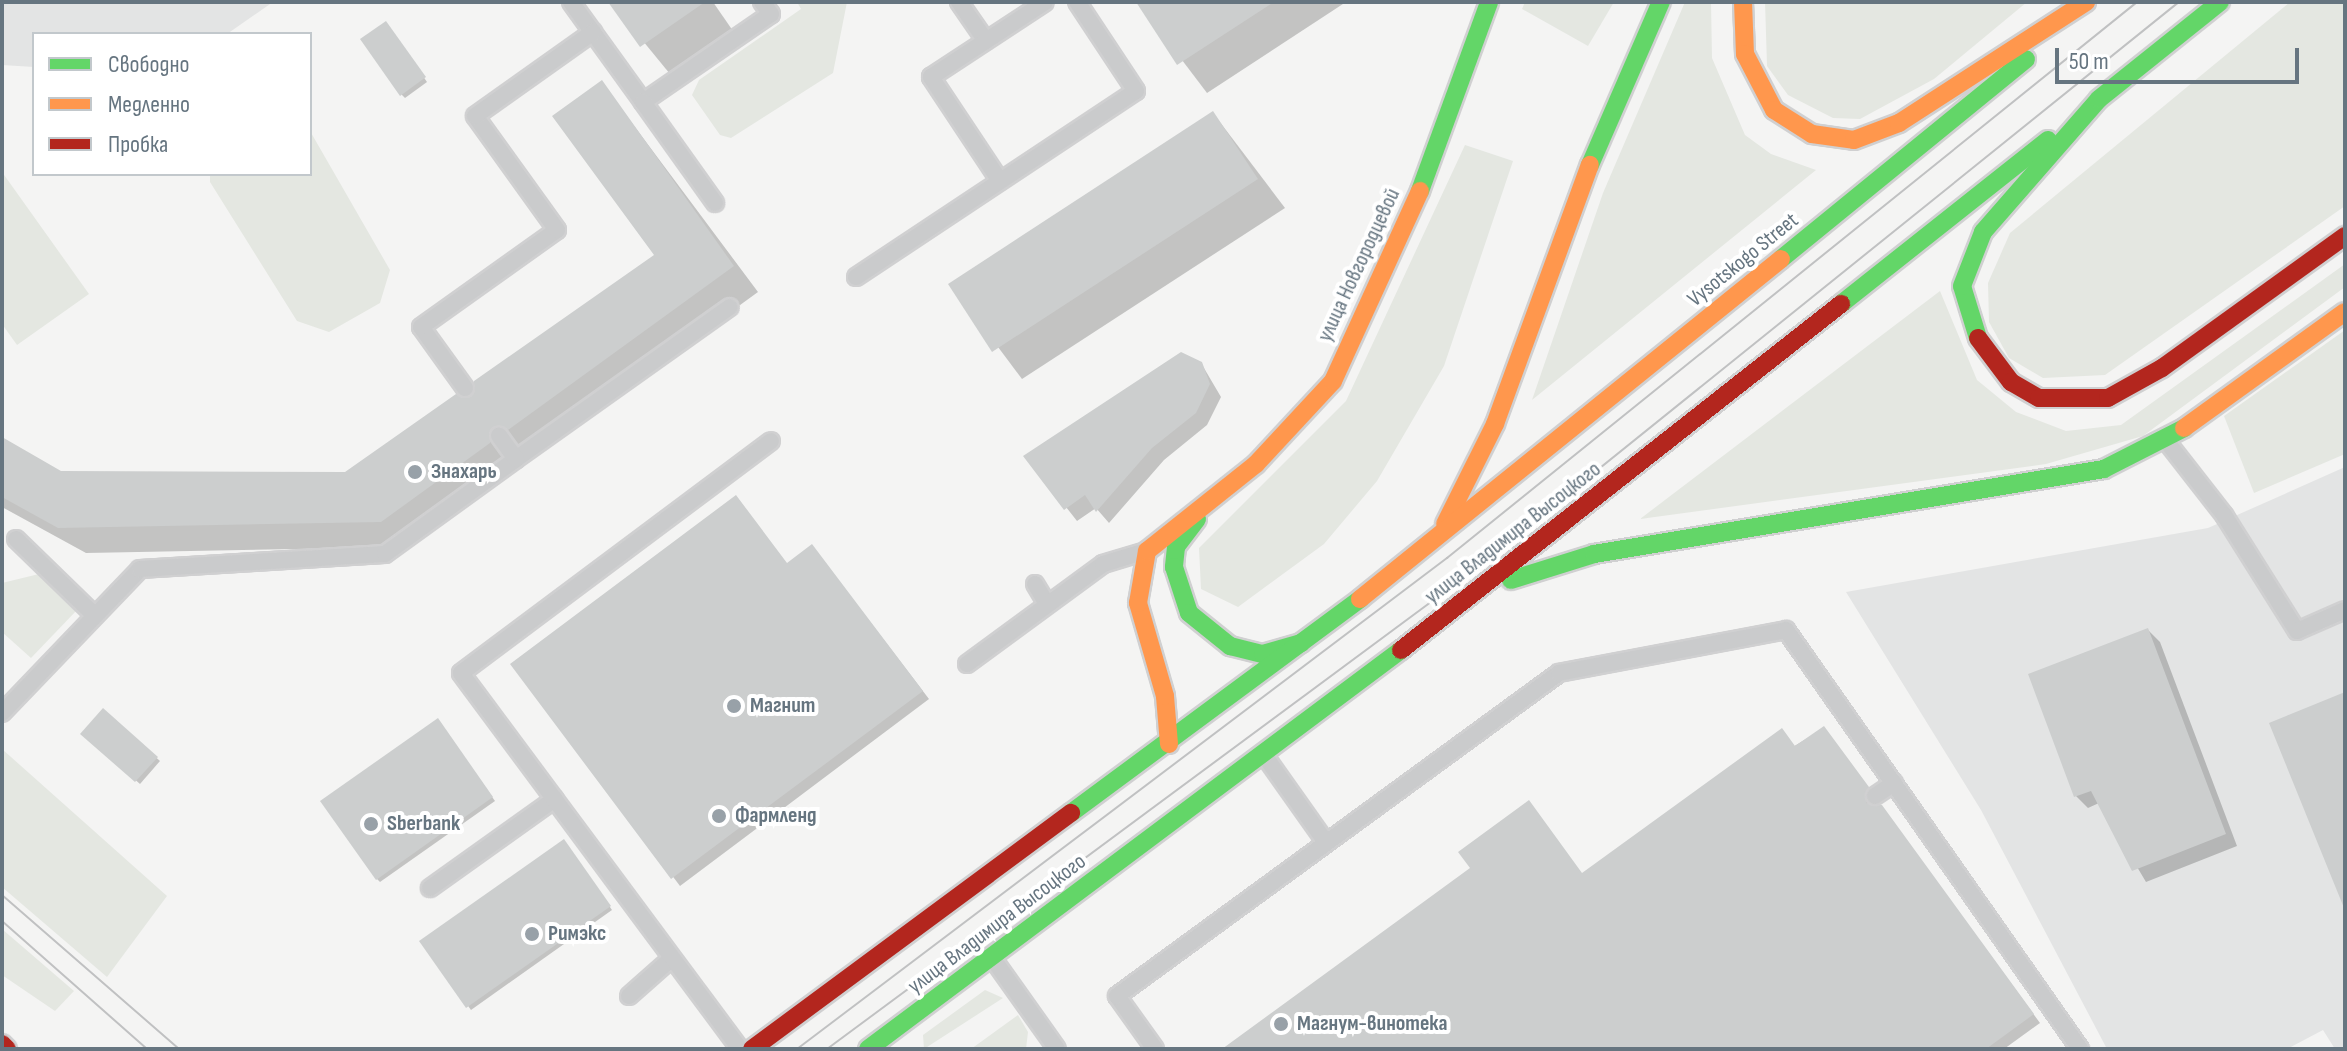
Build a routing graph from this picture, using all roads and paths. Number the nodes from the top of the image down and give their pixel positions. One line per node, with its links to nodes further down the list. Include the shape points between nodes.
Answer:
1 (571, 2): 12 (lane)
2 (762, 2): 15 (lane, via 771,14)
3 (959, 2): 13 (lane)
4 (1045, 2): 13 (lane)
5 (1077, 2): 16 (lane, via 1136,91)
6 (1489, 2): 27 (main road, улица Новгородцевой, via 1420,190 1333,381)
7 (1661, 2): 30 (main road, via 1593,156 1495,424 1462,498)
8 (1743, 2): 9 (main road, via 1745,54 1774,110 1812,134 1854,140 1899,123)
9 (2086, 2)
10 (2096, 2): 30 (main road, Vysotskogo Street)
11 (2220, 2): 14 (main road, улица Владимира Высоцкого)
12 (593, 32): 15 (lane); 22 (lane, via 475,116 557,230 421,327)
13 (986, 41): 16 (lane, via 931,77)
14 (2099, 99): 18 (main road, via 1983,232 1964,270 1965,303 1980,345 2023,390 2084,403 2134,386); 32 (main road, улица Владимира Высоцкого)
15 (643, 102): 17 (lane)
16 (1000, 181): 19 (lane)
17 (715, 203)
18 (2345, 236)
19 (856, 277)
20 (730, 307): 26 (lane)
21 (2345, 312): 25 (main road)
22 (465, 388)
23 (499, 436): 26 (lane)
24 (771, 441): 43 (lane, via 461,673)
25 (2166, 441): 32 (main road, via 2077,477 1594,554); 34 (lane, via 2224,515 2297,631)
26 (516, 459): 35 (lane, via 385,554 140,569)
27 (1208, 506): 29 (main road, улица Новгородцевой); 36 (main road, улица Новгородцевой, via 1176,547 1173,583 1189,613 1230,646 1263,654)
28 (16, 539): 35 (lane)
29 (1147, 551): 33 (lane, via 1103,564); 39 (main road, via 1138,603 1165,696)
30 (1421, 554): 36 (main road, улица Владимира Высоцкого)
31 (1035, 584): 33 (lane)
32 (1472, 597): 40 (main road, улица Владимира Высоцкого)
33 (1047, 604): 37 (lane)
34 (2345, 610)
35 (93, 614): 38 (lane)
36 (1310, 639): 39 (main road, улица Владимира Высоцкого)
37 (967, 664)
38 (2, 713)
39 (1169, 744): 54 (main road, улица Владимира Высоцкого)
40 (1263, 753): 44 (lane); 47 (main road, улица Владимира Высоцкого)
41 (1894, 783): 42 (lane); 44 (lane, via 1786,630 1559,673); 51 (lane)
42 (1875, 796)
43 (555, 799): 45 (lane); 46 (lane)
44 (1325, 841): 57 (lane, via 1117,996)
45 (430, 888)
46 (672, 958): 48 (lane); 53 (lane)
47 (992, 958): 49 (main road, улица Владимира Высоцкого); 56 (lane)
48 (629, 996)
49 (892, 1042): 55 (main road, улица Владимира Высоцкого)
50 (2, 1044): 52 (main road)
51 (2080, 1048)
52 (7, 1049)
53 (740, 1049)
54 (752, 1049)
55 (868, 1049)
56 (1057, 1049)
57 (1155, 1049)

